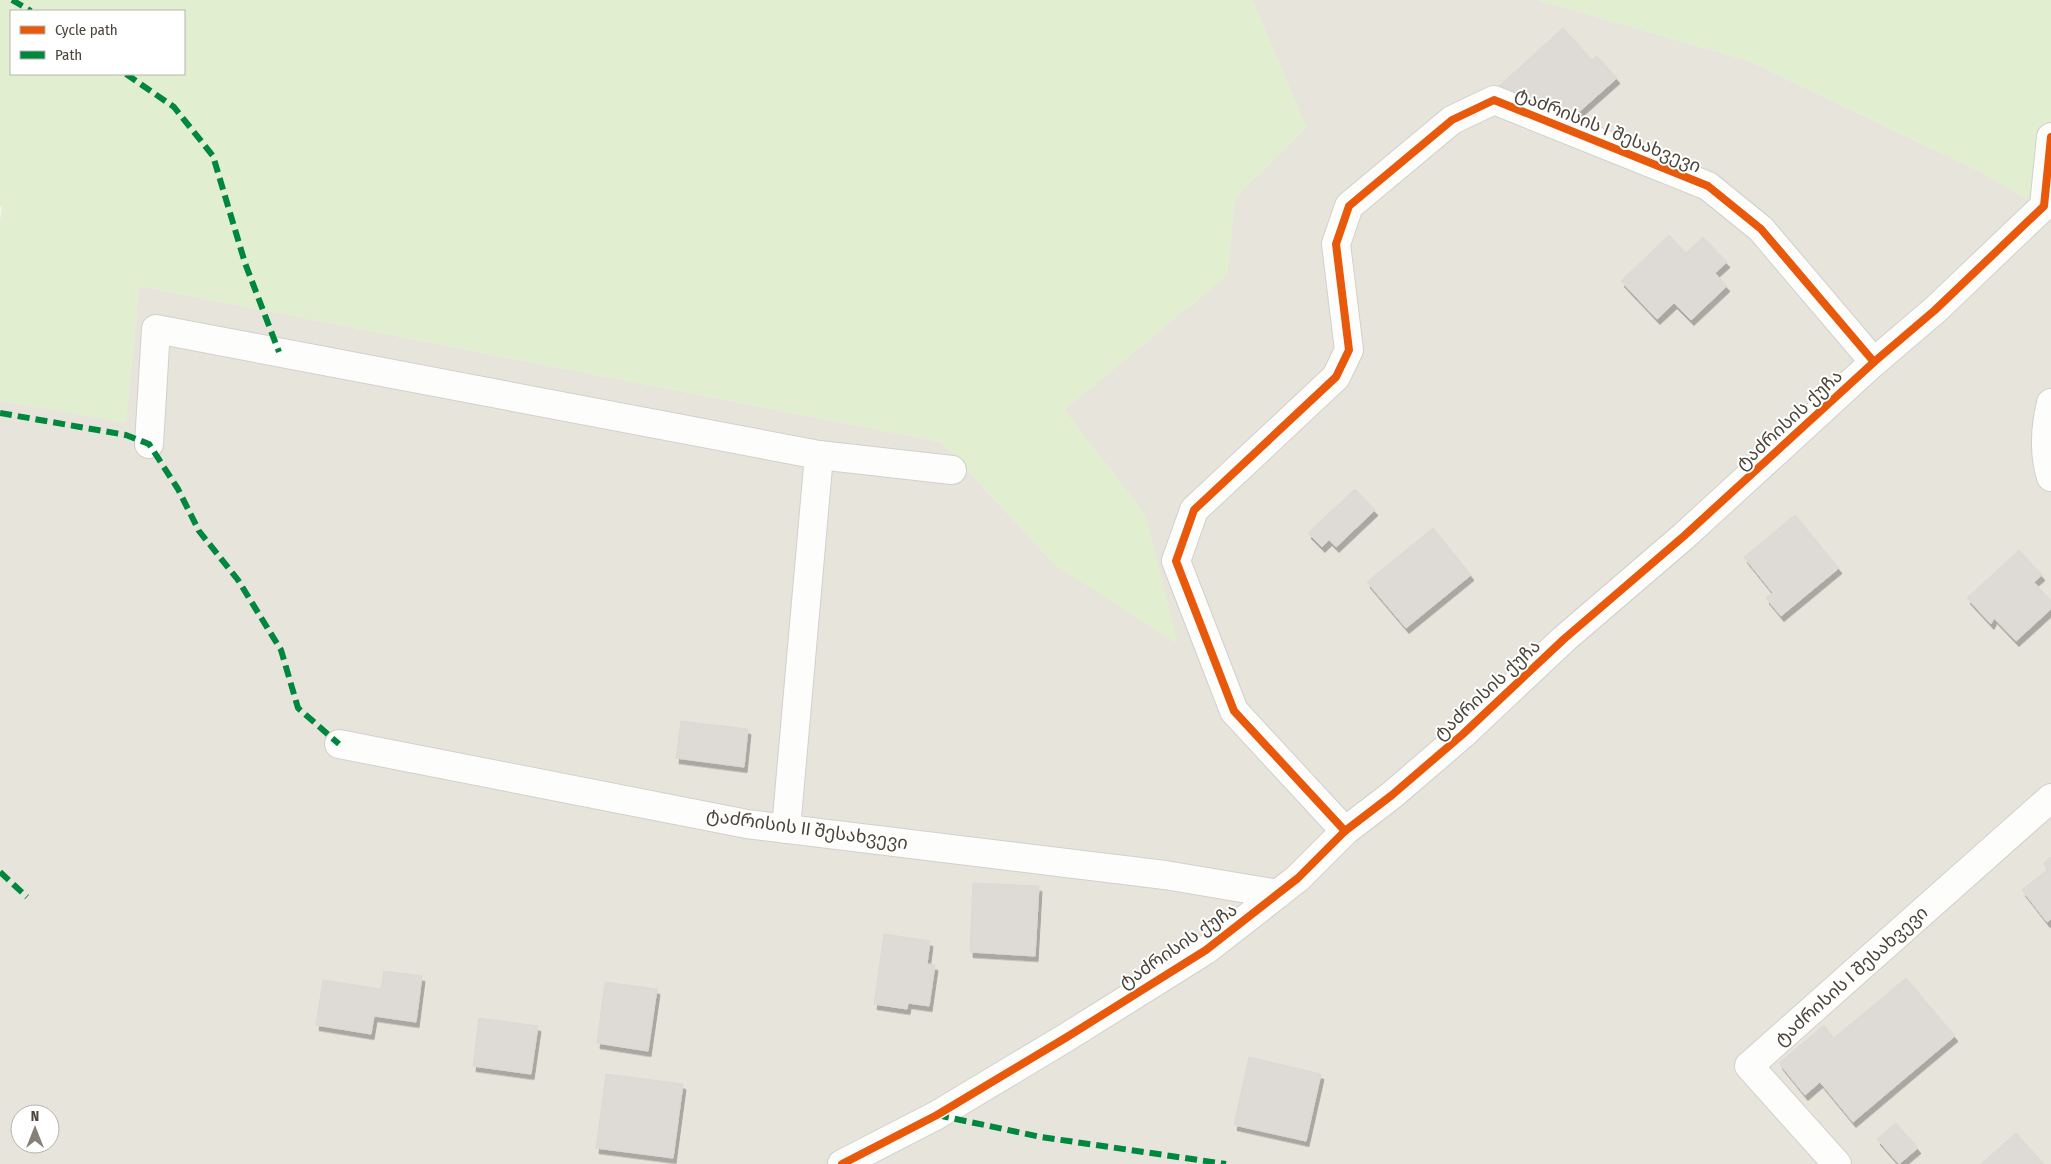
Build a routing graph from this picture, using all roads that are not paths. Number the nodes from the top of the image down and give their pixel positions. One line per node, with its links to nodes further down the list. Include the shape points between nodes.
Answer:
1 (2051, 137): 2 (street, ტაძრისის ქუჩა)
2 (2048, 209): 3 (street, ტაძრისის ქუჩა)
3 (1874, 362): 12 (street, ტაძრისის ქუჩა, via 1684,536 1564,639 1463,734); 12 (street, ტაძრისის I შესახვევი, via 1761,229 1708,186 1494,100 1452,120 1350,206 1336,244 1350,350 1336,377 1194,510 1176,561 1234,712)
4 (2051, 403): 8 (street, via 2046,428 2046,460)
5 (149, 444): 6 (street, via 156,329)
6 (819, 455): 7 (street); 11 (street)
7 (952, 470)
8 (2051, 477)
9 (339, 744): 11 (street, ტაძრისის II შესახვევი, via 728,820)
10 (2051, 798): 15 (street, ტაძრისის I შესახვევი, via 1749,1066)
11 (786, 828): 13 (street, ტაძრისის II შესახვევი, via 1165,875)
12 (1345, 832): 13 (street, ტაძრისის ქუჩა)
13 (1278, 894): 14 (street, ტაძრისის ქუჩა, via 1206,950 1067,1037 937,1115)
14 (842, 1164)
15 (1837, 1164)

